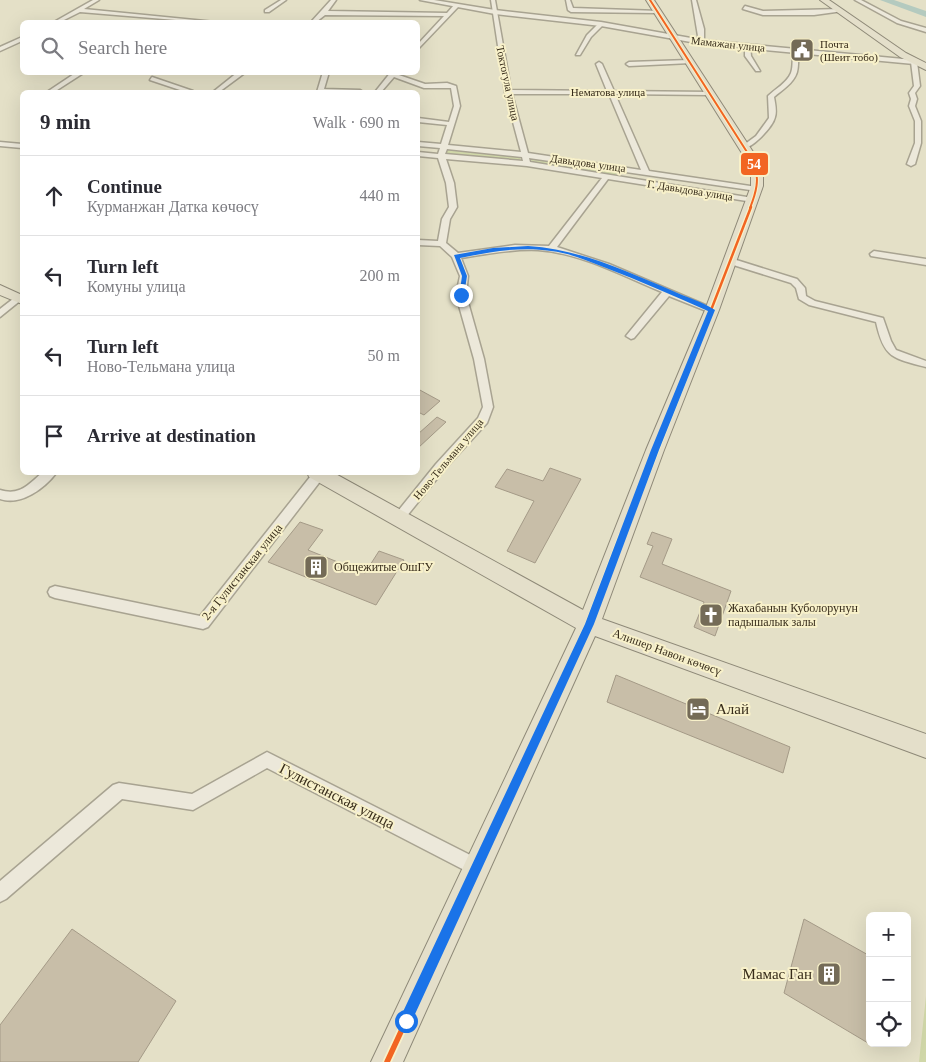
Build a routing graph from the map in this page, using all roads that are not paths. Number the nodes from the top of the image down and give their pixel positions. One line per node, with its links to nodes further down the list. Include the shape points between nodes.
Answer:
1 (97, 0): 13 (street)
2 (284, 0): 14 (street)
3 (334, 0): 17 (street)
4 (423, 0): 10 (street, Мамажан улица)
5 (494, 0): 16 (street, Токтогула улица)
6 (568, 0): 11 (street, via 572,10)
7 (694, 0): 28 (street)
8 (824, 0): 15 (main road)
9 (857, 0): 25 (street, via 910,27)
10 (456, 6): 16 (street, Мамажан улица); 19 (street)
11 (653, 6): 26 (main road)
12 (745, 8): 15 (street, via 763,13)
13 (78, 10): 20 (street); 21 (street)
14 (267, 11)
15 (840, 11): 35 (main road)
16 (495, 12): 24 (street, Мамажан улица); 52 (street, Токтогула улица)
17 (324, 13): 18 (street); 22 (street)
18 (342, 14): 19 (street); 23 (street)
19 (446, 14): 29 (street)
20 (60, 20)
21 (190, 20)
22 (315, 20)
23 (340, 20)
24 (600, 24): 26 (street, Мамажан улица); 33 (street)
25 (926, 30)
26 (672, 37): 28 (street, Мамажан улица); 34 (main road)
27 (20, 40): 31 (street)
28 (702, 42): 30 (street, Мамажан улица)
29 (420, 45)
30 (747, 46): 32 (street, Мамажан улица); 39 (street, via 748,56)
31 (0, 49)
32 (797, 51): 35 (street, Мамажан улица); 62 (street, via 792,79 771,96 772,118 758,137)
33 (578, 54)
34 (689, 62): 37 (street); 53 (main road)
35 (914, 62): 38 (main road); 56 (street, via 917,86 912,92 912,106 918,121)
36 (599, 64): 51 (street)
37 (629, 64)
38 (926, 67)
39 (758, 70)
40 (77, 75): 46 (street)
41 (239, 75): 48 (street)
42 (325, 75): 49 (street)
43 (393, 75): 50 (street)
44 (396, 75): 55 (street, via 424,86 454,87 457,106)
45 (152, 79): 47 (street)
46 (53, 90)
47 (185, 90)
48 (219, 90)
49 (322, 90)
50 (380, 90)
51 (611, 91): 52 (street, Нематова улица); 53 (street, Нематова улица); 68 (street)
52 (508, 92): 64 (street, Токтогула улица)
53 (709, 93): 62 (main road)
54 (420, 120): 55 (street)
55 (452, 124): 61 (street)
56 (918, 143): 59 (street); 67 (street)
57 (0, 144): 60 (street)
58 (420, 144): 61 (street, Давыдова улица)
59 (926, 144)
60 (20, 146)
61 (444, 146): 64 (street, Давыдова улица); 65 (street)
62 (744, 148): 70 (main road, via 754,160 758,181)
63 (420, 154): 65 (street, Г. Давыдова улица)
64 (525, 154): 66 (street, Токтогула улица); 68 (street, Давыдова улица)
65 (441, 156): 66 (street, Г. Давыдова улица); 72 (street, via 450,183 453,207 446,219)
66 (527, 164): 69 (street, Г. Давыдова улица)
67 (911, 164)
68 (646, 172): 70 (street, Давыдова улица)
69 (608, 176): 70 (street, Г. Давыдова улица); 73 (street)
70 (755, 195): 76 (main road)
71 (420, 243): 72 (street)
72 (442, 244): 75 (street)
73 (551, 249): 75 (street, via 511,249); 79 (street, via 575,254)
74 (874, 254): 77 (street)
75 (456, 256): 89 (street, Ново-Тельмана улица, via 464,276 461,295 480,359 488,406 483,420)
76 (730, 261): 81 (main road); 84 (street, via 794,281 802,297 812,303 880,320 887,347 894,355)
77 (926, 262)
78 (0, 288): 80 (main road)
79 (667, 292): 81 (street); 83 (street)
80 (19, 296): 82 (street)
81 (712, 310): 91 (main road)
82 (0, 314)
83 (631, 336)
84 (926, 364)
85 (47, 475): 88 (street, via 22,496 6,498)
86 (317, 475): 90 (street, 2-я Гулистанская улица, via 203,623)
87 (320, 475): 89 (main road, Алишер Навои көчөсү)
88 (0, 494)
89 (398, 519): 91 (main road, Алишер Навои көчөсү)
90 (54, 592)
91 (589, 624): 92 (main road, Алишер Навои көчөсү); 93 (main road)
92 (926, 746)
93 (476, 867): 94 (street, Гулистанская улица, via 268,760 193,802 119,791); 95 (main road)
94 (0, 893)
95 (387, 1062)

